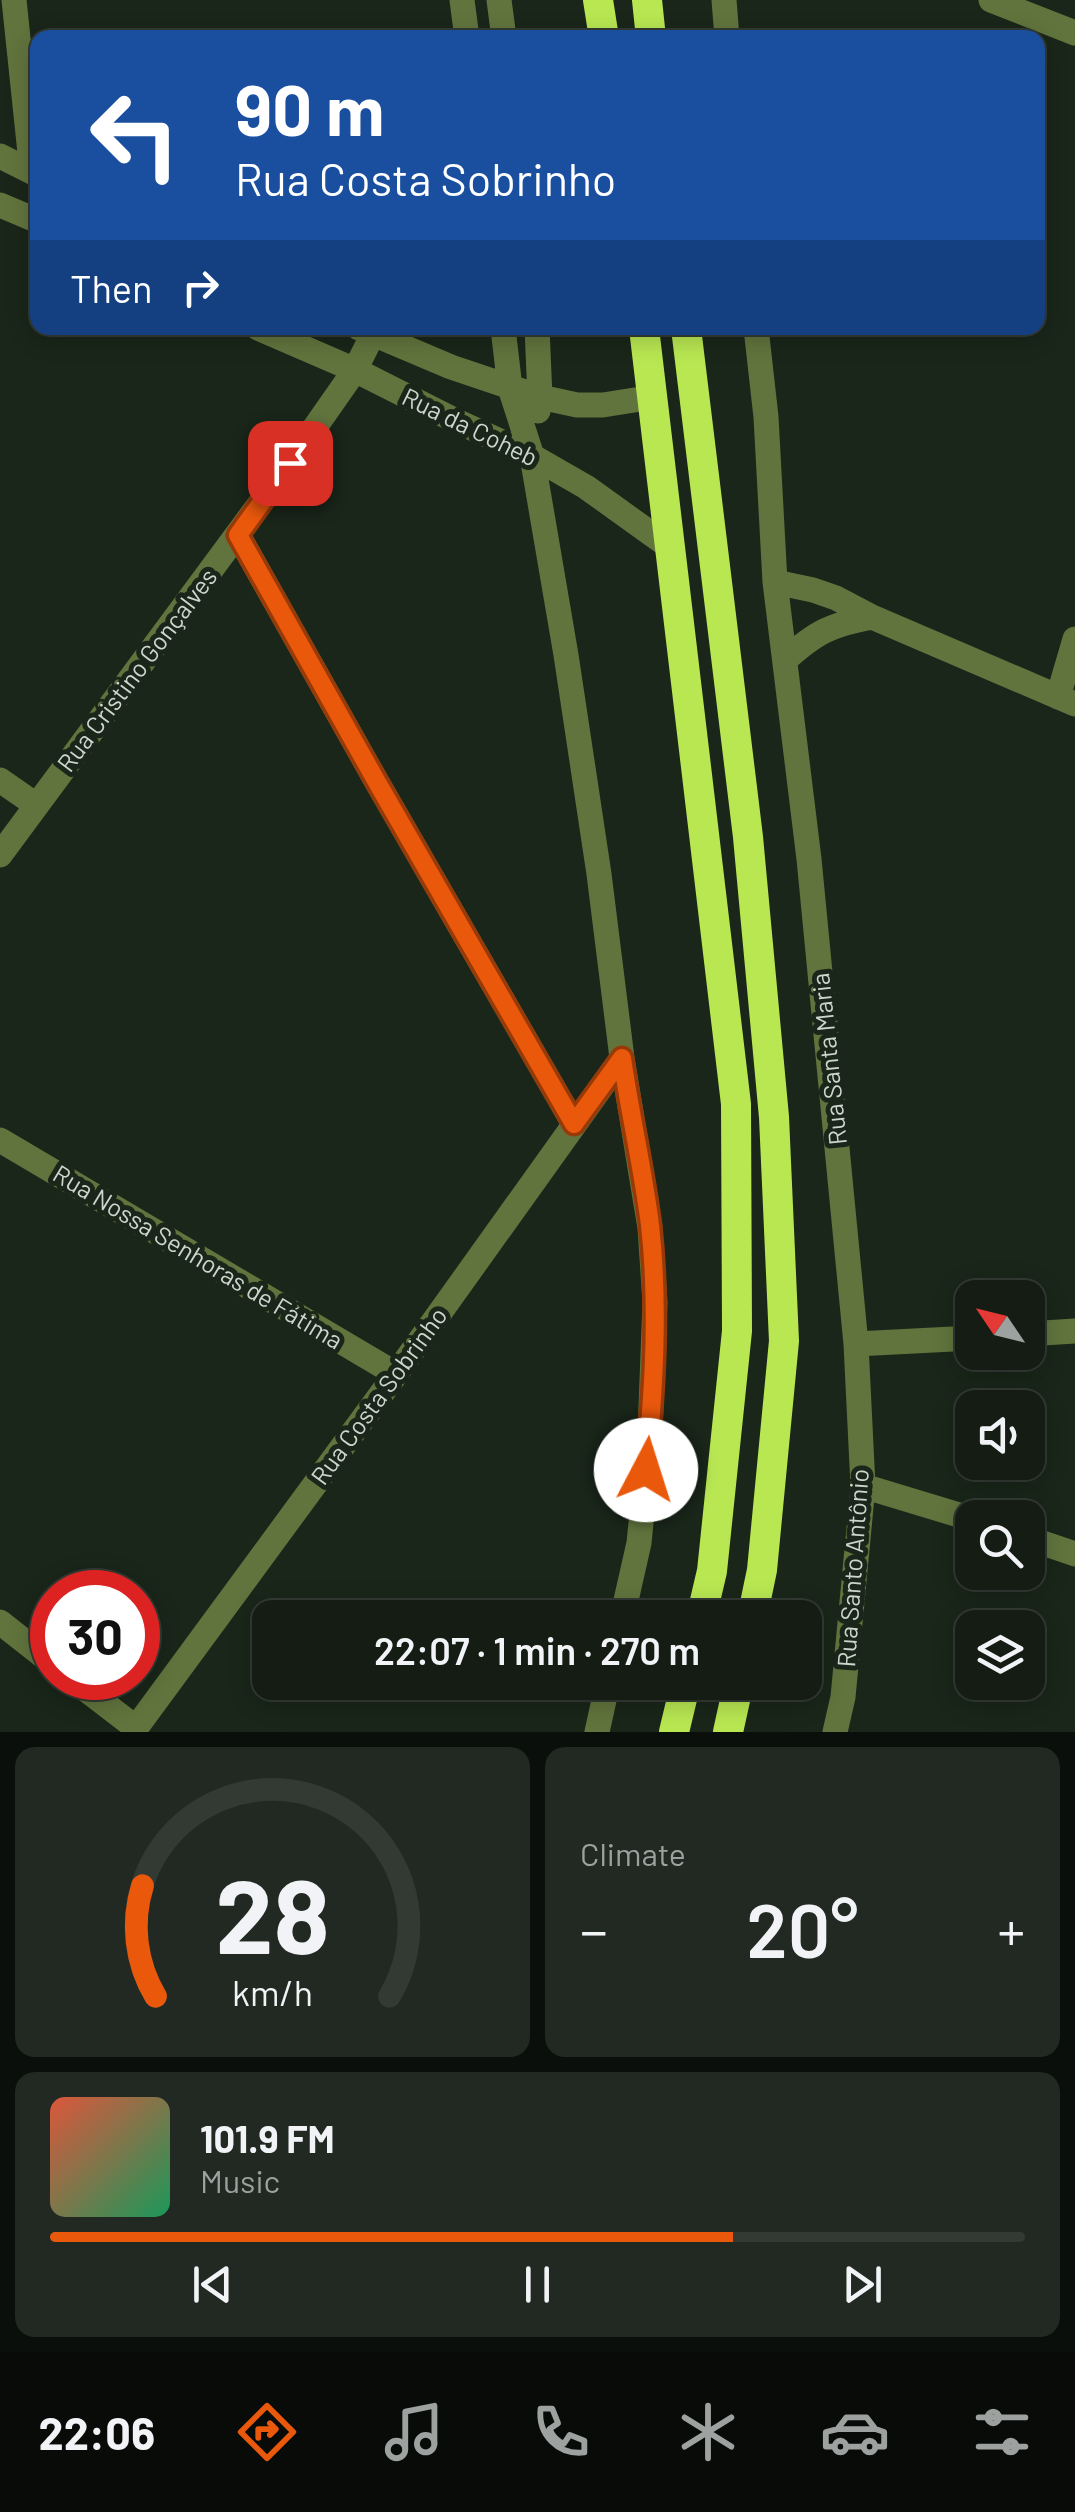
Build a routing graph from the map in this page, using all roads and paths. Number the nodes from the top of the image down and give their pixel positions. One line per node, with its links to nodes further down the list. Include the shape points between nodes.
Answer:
1 (14, 0): 14 (street)
2 (462, 0): 8 (street)
3 (499, 0): 9 (street)
4 (598, 0): 10 (highway)
5 (647, 0): 11 (highway)
6 (724, 0): 12 (street)
7 (991, 0): 13 (street)
8 (466, 30)
9 (503, 30)
10 (603, 30)
11 (650, 30)
12 (726, 30)
13 (1075, 33)
14 (30, 133)
15 (0, 156): 16 (street)
16 (30, 171)
17 (0, 205): 18 (street)
18 (30, 218)
19 (274, 335): 27 (street, Rua da Coheb)
20 (365, 335): 27 (street, Rua Cristino Gonçalves)
21 (376, 335): 28 (street, Rua da Coheb)
22 (504, 335): 28 (street)
23 (537, 335): 29 (street)
24 (645, 335): 30 (highway)
25 (687, 335): 56 (highway, via 748,837 774,1117 784,1342)
26 (757, 335): 34 (street, Rua Santa Maria)
27 (354, 370): 31 (street, Rua da Coheb); 32 (street, Rua Cristino Gonçalves)
28 (510, 388): 29 (street, Rua da Coheb); 31 (street)
29 (540, 397): 30 (street, Rua da Coheb, via 577,406); 31 (street)
30 (654, 398): 33 (highway)
31 (532, 456): 33 (street, Rua da Coheb); 42 (street)
32 (238, 535): 40 (street, Rua Cristino Gonçalves); 43 (street)
33 (671, 548): 55 (highway, via 736,1104 737,1331)
34 (775, 582): 35 (street, via 824,594); 37 (street, Rua Santa Maria)
35 (872, 617): 37 (street, via 827,627); 38 (street)
36 (1075, 639): 38 (street)
37 (785, 660): 48 (street, Rua Santa Maria)
38 (1067, 701)
39 (0, 780): 40 (street)
40 (36, 804): 41 (street, Rua Cristino Gonçalves)
41 (0, 855)
42 (622, 1058): 43 (street, Rua Costa Sobrinho); 54 (street, via 648,1211 655,1302 650,1432)
43 (574, 1124): 49 (street, Rua Costa Sobrinho)
44 (0, 1140): 49 (street, Rua Nossa Senhoras de Fátima)
45 (1075, 1331): 46 (street)
46 (1045, 1333)
47 (955, 1339): 48 (street)
48 (856, 1344): 50 (street, Rua Santo Antônio)
49 (396, 1374): 63 (street, Rua Costa Sobrinho)
50 (863, 1486): 51 (street); 67 (street, Rua Santo Antônio)
51 (955, 1514)
52 (1045, 1544): 53 (street)
53 (1075, 1554)
54 (625, 1600)
55 (705, 1600)
56 (756, 1600)
57 (0, 1622): 58 (street)
58 (30, 1646)
59 (98, 1700): 63 (street)
60 (604, 1700): 64 (street)
61 (682, 1700): 65 (highway)
62 (735, 1700): 66 (highway)
63 (134, 1730)
64 (596, 1732)
65 (674, 1732)
66 (728, 1732)
67 (835, 1732)

